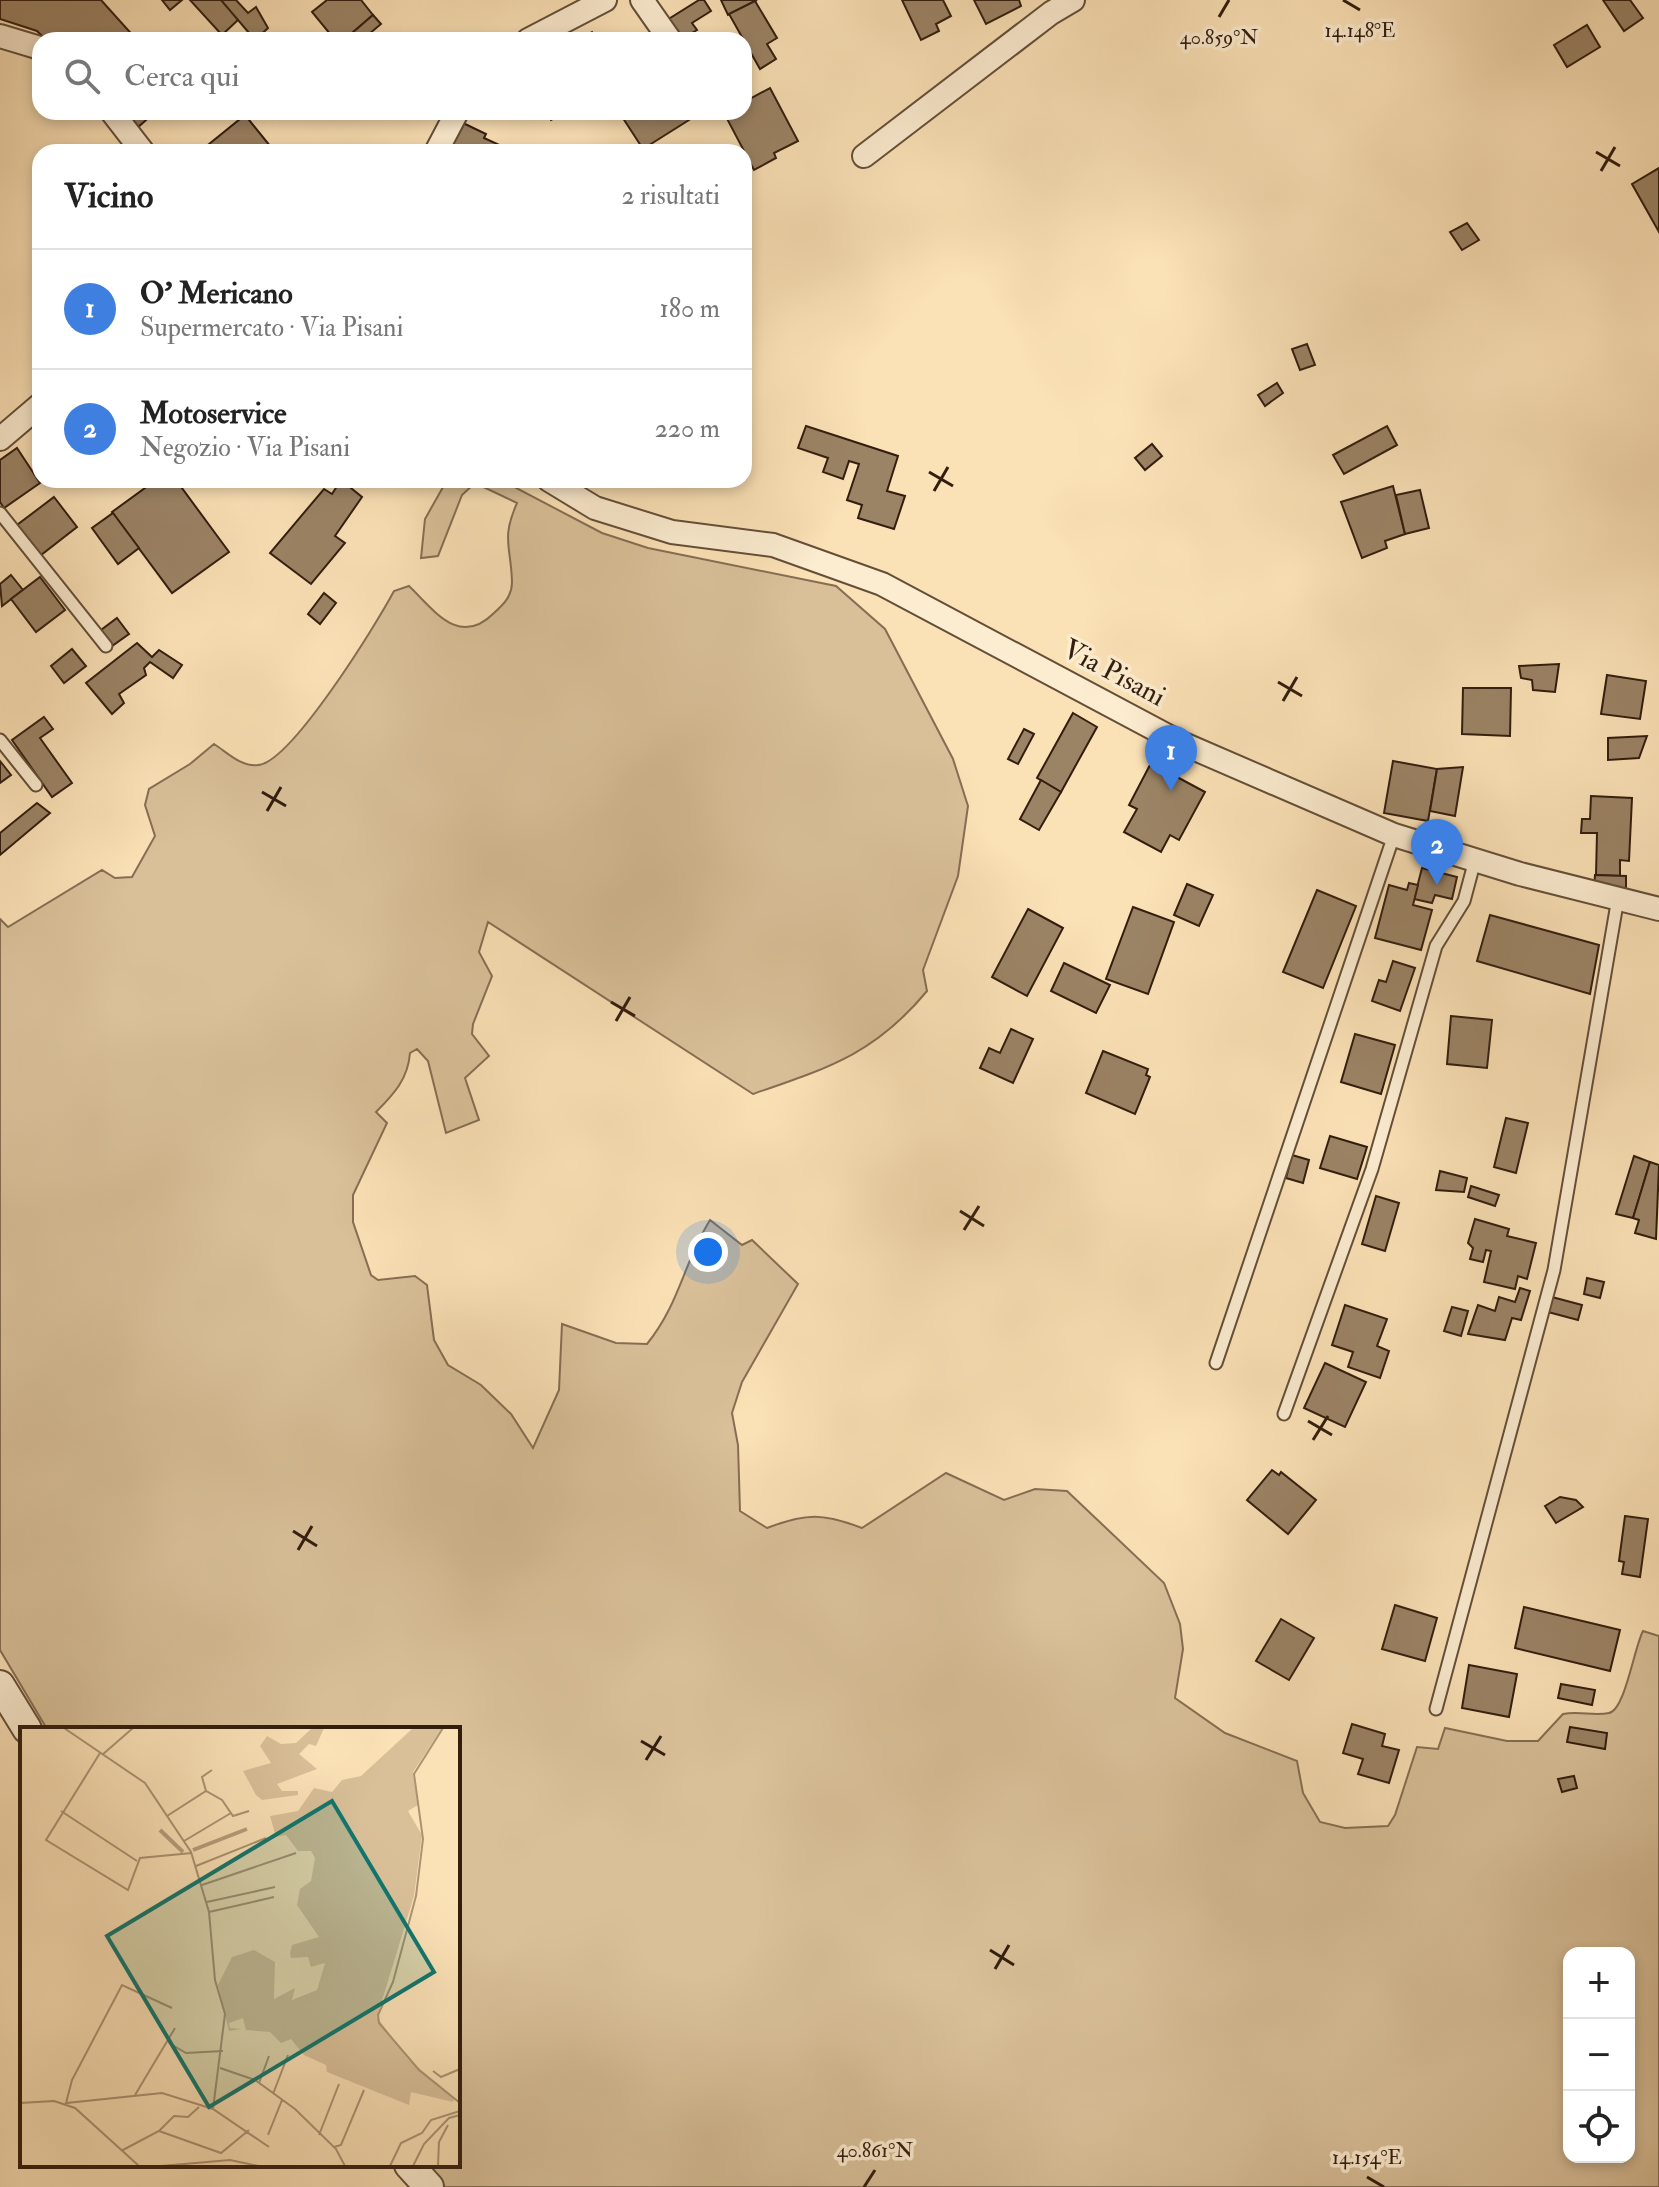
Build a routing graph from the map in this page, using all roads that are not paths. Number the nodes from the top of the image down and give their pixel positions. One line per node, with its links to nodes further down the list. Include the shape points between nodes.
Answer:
1 (605, 0): 4 (street)
2 (642, 0): 5 (street)
3 (1073, 0): 12 (street)
4 (543, 32)
5 (664, 32)
6 (0, 36): 7 (street)
7 (32, 46)
8 (118, 120): 10 (street)
9 (453, 120): 11 (street)
10 (137, 144)
11 (440, 144)
12 (864, 156)
13 (32, 412): 14 (street)
14 (0, 439)
15 (562, 488): 20 (street, Via Pisani, via 595,508 672,532 773,545 882,584 1179,742)
16 (0, 513): 17 (lane)
17 (106, 646)
18 (0, 740): 19 (lane)
19 (36, 785)
20 (1394, 835): 21 (street, Via Pisani); 24 (lane)
21 (1475, 860): 22 (street, Via Pisani); 25 (lane, via 1464,901 1436,946 1372,1169)
22 (1618, 898): 23 (street, Via Pisani); 27 (lane, via 1552,1280)
23 (1659, 909)
24 (1216, 1363)
25 (1284, 1414)
26 (0, 1685): 28 (street)
27 (1436, 1709)
28 (26, 1727)
29 (411, 2167): 30 (street)
30 (429, 2187)

